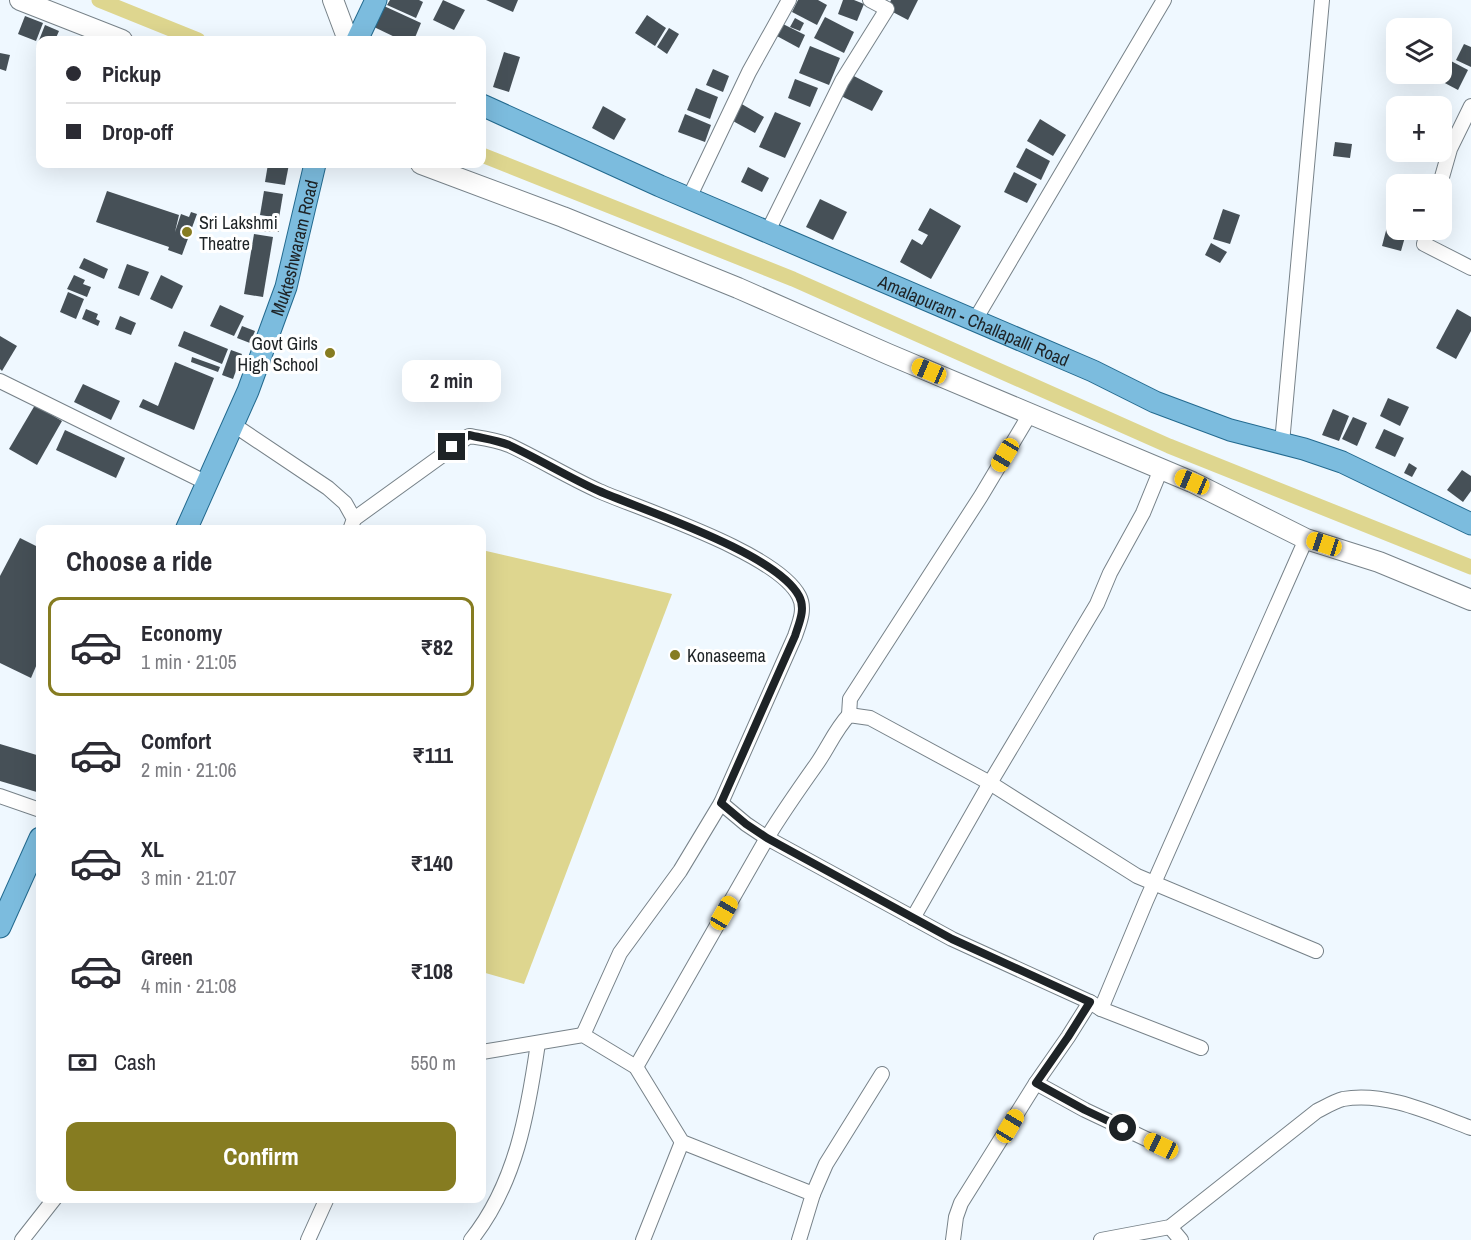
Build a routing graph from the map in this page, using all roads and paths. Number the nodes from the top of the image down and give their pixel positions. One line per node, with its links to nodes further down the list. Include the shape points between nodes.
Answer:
1 (20, 0): 8 (street)
2 (333, 0): 9 (street)
3 (376, 0): 10 (main road)
4 (789, 0): 16 (street, via 749,72)
5 (870, 0): 17 (street, via 887,9 842,81)
6 (1164, 0): 20 (street)
7 (1323, 0): 24 (street)
8 (112, 36)
9 (346, 36)
10 (359, 36)
11 (1471, 106): 15 (street)
12 (486, 107): 16 (main road, Amalapuram - Challapalli Road)
13 (314, 168): 23 (main road, Mukteshwaram Road, via 286,287)
14 (432, 168): 22 (street, via 738,288)
15 (1443, 174)
16 (689, 198): 17 (main road, Amalapuram - Challapalli Road)
17 (768, 231): 20 (main road, Amalapuram - Challapalli Road)
18 (1425, 240): 19 (street, via 1424,244)
19 (1471, 268)
20 (975, 321): 24 (main road, Amalapuram - Challapalli Road, via 1155,402 1230,430)
21 (0, 381): 26 (street)
22 (1030, 414): 25 (street); 32 (street, via 850,699)
23 (234, 425): 26 (main road, Mukteshwaram Road); 27 (street, via 328,488 345,503)
24 (1282, 444): 28 (main road, Amalapuram - Challapalli Road, via 1342,462)
25 (1161, 469): 30 (street); 33 (street, via 1097,604)
26 (207, 483): 29 (main road, Mukteshwaram Road)
27 (352, 524): 35 (street, via 469,435 506,444 597,490 733,546 772,570 791,585 800,598 802,613)
28 (1471, 524)
29 (188, 525)
30 (1306, 538): 31 (street, via 1379,562); 39 (street)
31 (1471, 600)
32 (849, 715): 33 (street, via 870,718); 37 (street, via 838,726)
33 (990, 783): 39 (street); 40 (street)
34 (0, 796): 36 (street)
35 (721, 803): 37 (street); 44 (street, via 680,871 621,953)
36 (36, 809)
37 (767, 838): 40 (street); 48 (street)
38 (36, 847): 41 (main road)
39 (1154, 884): 42 (street); 43 (street)
40 (913, 918): 43 (street)
41 (0, 927)
42 (1316, 951)
43 (1096, 1006): 46 (street); 50 (street, via 1068,1037)
44 (583, 1035): 45 (street); 48 (street)
45 (538, 1043): 47 (street); 60 (street, via 517,1149 501,1194)
46 (1202, 1048)
47 (486, 1052)
48 (636, 1067): 52 (street)
49 (882, 1074): 54 (street, via 826,1164)
50 (1036, 1083): 53 (street); 63 (street, via 961,1203)
51 (1471, 1128): 57 (street, via 1402,1103 1342,1099 1317,1111)
52 (682, 1142): 54 (street); 61 (street)
53 (1161, 1146)
54 (813, 1194): 62 (street)
55 (51, 1203): 58 (street)
56 (325, 1203): 59 (street)
57 (1170, 1227): 64 (street); 65 (street)
58 (22, 1240)
59 (308, 1240)
60 (471, 1240)
61 (643, 1240)
62 (800, 1240)
63 (953, 1240)
64 (1101, 1240)
65 (1180, 1240)

